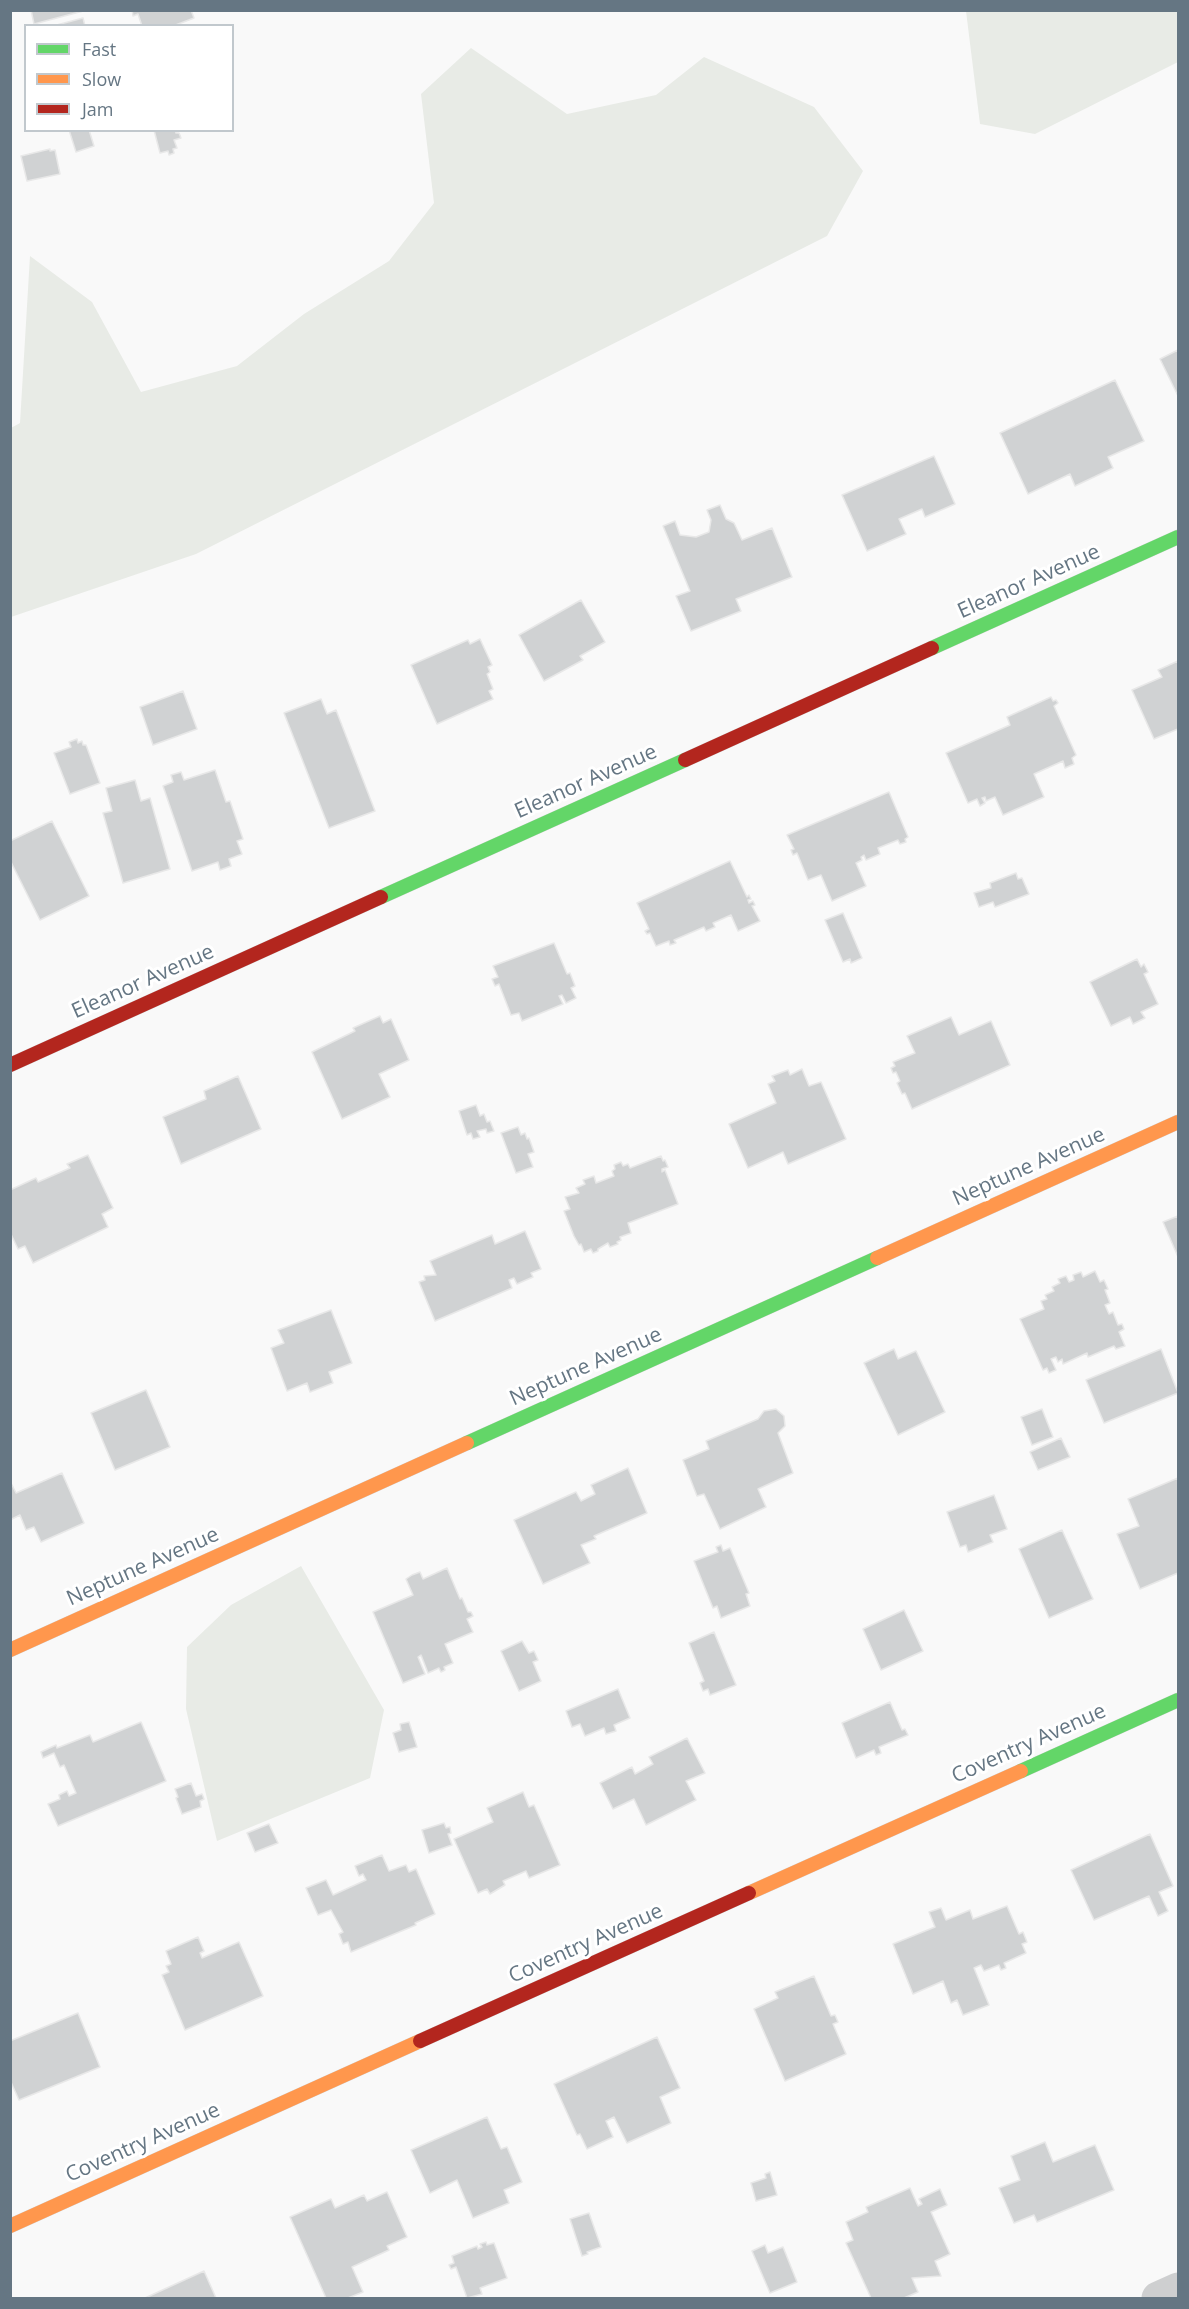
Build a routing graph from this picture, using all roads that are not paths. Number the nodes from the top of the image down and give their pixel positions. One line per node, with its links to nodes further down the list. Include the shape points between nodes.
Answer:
1 (1179, 537): 2 (street, Eleanor Avenue)
2 (10, 1065)
3 (1179, 1122): 4 (street, Neptune Avenue)
4 (10, 1650)
5 (1179, 1700): 6 (street, Coventry Avenue)
6 (10, 2226)
7 (1179, 2289): 8 (street)
8 (1158, 2298)

